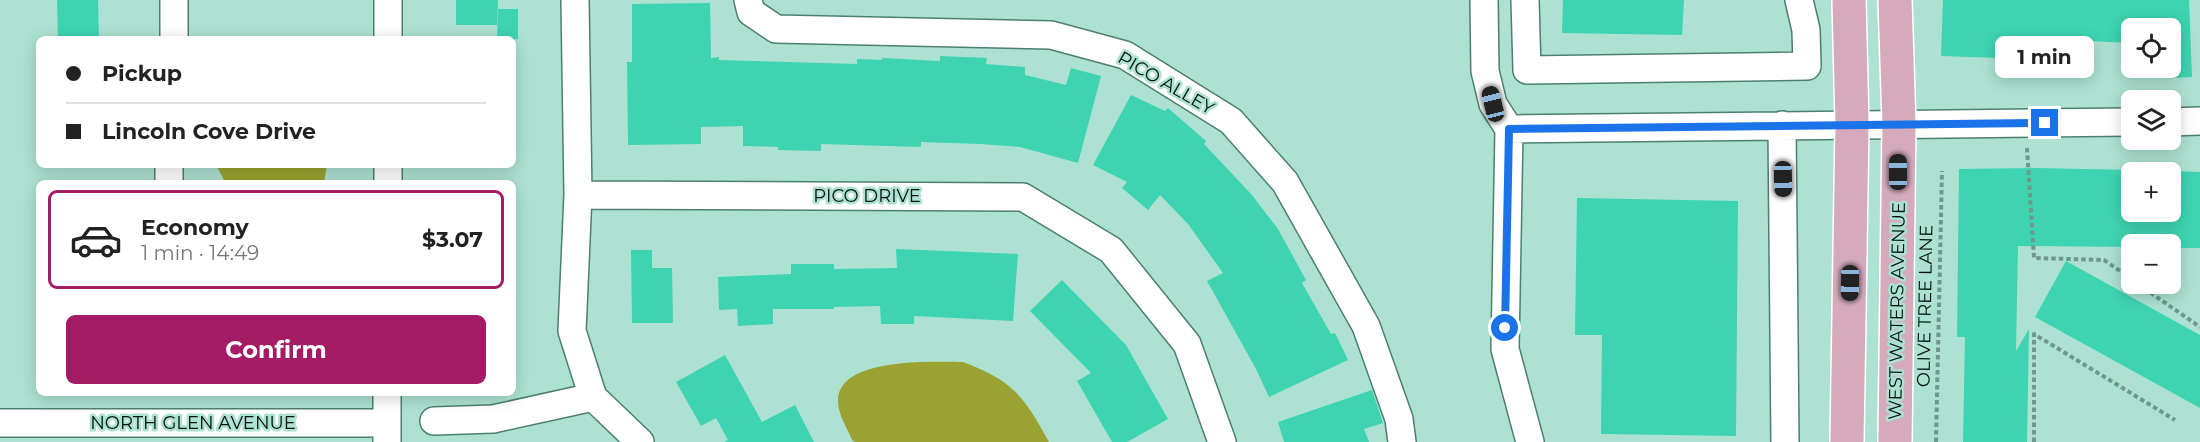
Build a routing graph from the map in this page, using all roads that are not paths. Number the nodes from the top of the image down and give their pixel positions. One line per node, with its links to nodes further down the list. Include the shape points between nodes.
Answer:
1 (174, 0): 10 (street)
2 (388, 0): 11 (street)
3 (575, 0): 21 (street)
4 (748, 0): 31 (street, PICO ALLEY, via 751,12 776,29 1051,35 1125,55 1231,121 1285,182 1366,326 1399,419)
5 (1484, 0): 20 (street, via 1485,71 1493,104)
6 (1525, 0): 12 (street, via 1527,70)
7 (1799, 0): 12 (street, via 1806,30)
8 (1849, 0): 13 (main road)
9 (1895, 0): 18 (main road, WEST WATERS AVENUE)
10 (174, 36)
11 (388, 36)
12 (1807, 66): 13 (street)
13 (1851, 66): 17 (main road)
14 (2200, 121): 16 (street)
15 (2121, 122): 18 (street)
16 (2181, 122)
17 (1852, 124): 18 (street); 19 (street); 34 (main road)
18 (1899, 124): 35 (main road, WEST WATERS AVENUE)
19 (1782, 125): 20 (street); 33 (street)
20 (1509, 129): 32 (street, via 1504,349)
21 (578, 195): 23 (street, via 572,331); 30 (street, PICO DRIVE, via 1023,197 1111,249 1187,344)
22 (387, 396): 27 (street)
23 (593, 397): 24 (street, via 493,419); 29 (street)
24 (434, 421)
25 (0, 423): 26 (street, NORTH GLEN AVENUE)
26 (223, 432): 28 (street, NORTH GLEN AVENUE)
27 (387, 432): 28 (street, NORTH GLEN AVENUE)
28 (264, 433)
29 (640, 442)
30 (1222, 442)
31 (1402, 442)
32 (1530, 442)
33 (1785, 442)
34 (1847, 442)
35 (1895, 442)

